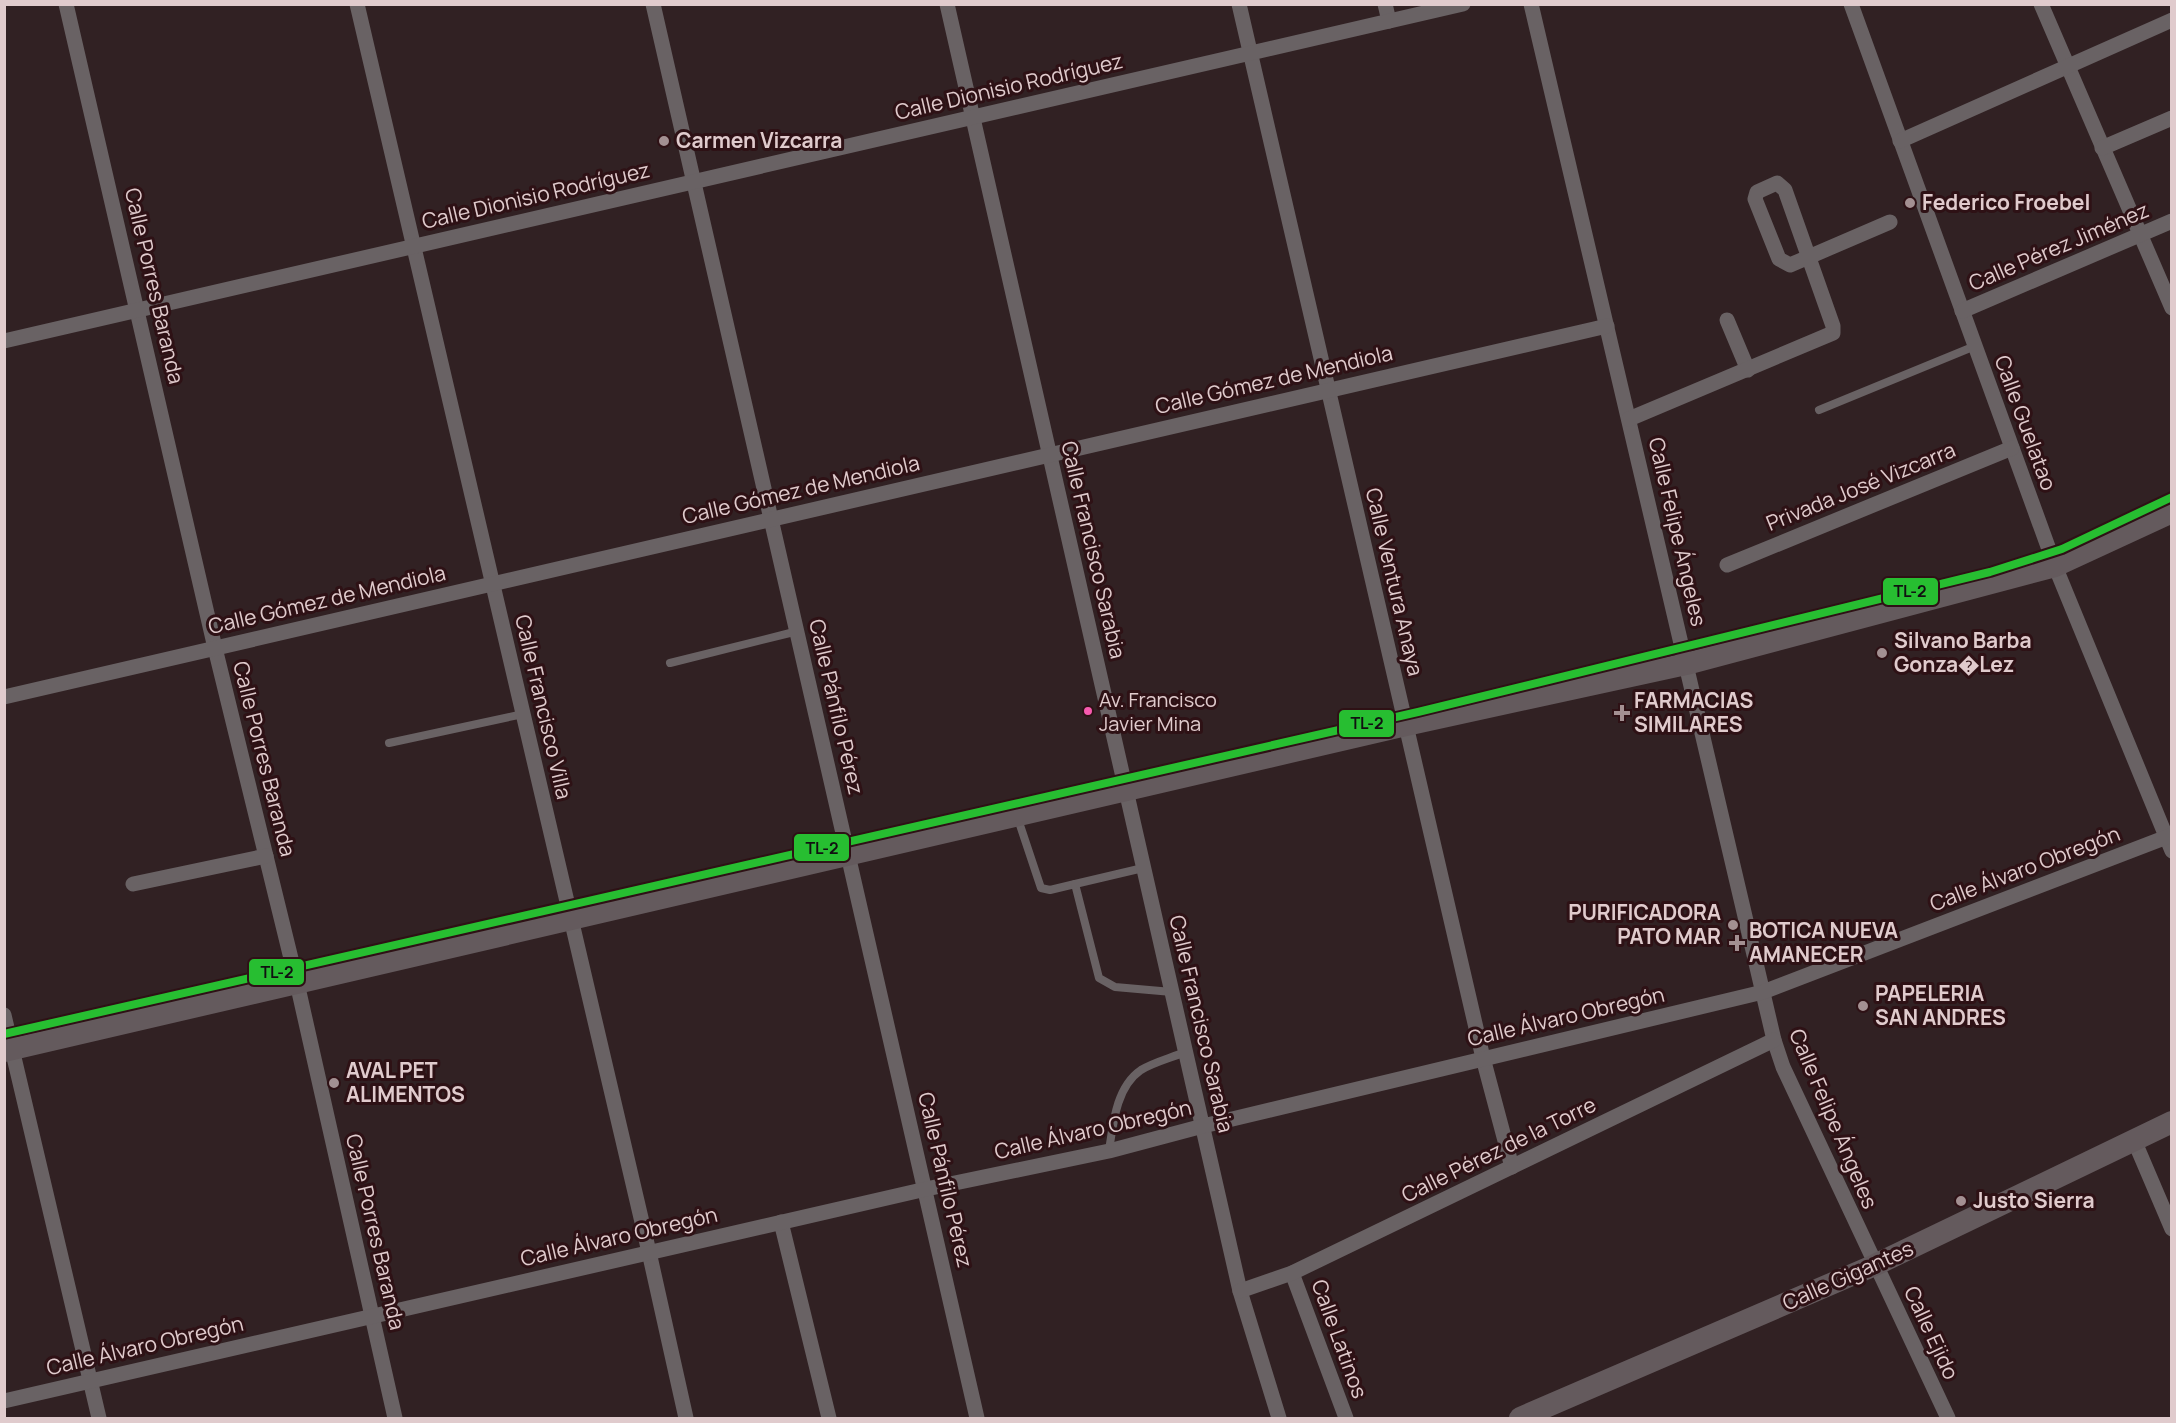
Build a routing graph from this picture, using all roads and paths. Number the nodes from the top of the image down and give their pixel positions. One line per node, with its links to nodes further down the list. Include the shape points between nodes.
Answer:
1 (66, 4): 26 (street, Calle Porres Baranda)
2 (357, 4): 23 (street, Calle Francisco Villa)
3 (653, 4): 19 (street, Calle Pánfilo Pérez)
4 (947, 4): 15 (street, Calle Francisco Sarabia)
5 (1239, 4): 13 (street, Calle Ventura Anaya)
6 (1385, 4): 12 (street)
7 (1463, 4): 12 (street, Calle Dionisio Rodríguez)
8 (1531, 4): 29 (street, Calle Felipe Ángeles)
9 (1851, 4): 17 (street, Calle Guelatao)
10 (2041, 4): 14 (street)
11 (2172, 20): 14 (street)
12 (1389, 21): 13 (street, Calle Dionisio Rodríguez)
13 (1250, 53): 15 (street, Calle Dionisio Rodríguez); 33 (street, Calle Ventura Anaya)
14 (2067, 67): 17 (street); 18 (street)
15 (973, 117): 19 (street, Calle Dionisio Rodríguez); 37 (street, Calle Francisco Sarabia)
16 (2172, 118): 18 (street)
17 (1900, 141): 27 (street, Calle Guelatao)
18 (2102, 148): 22 (street)
19 (694, 182): 23 (street, Calle Dionisio Rodríguez); 39 (street, Calle Pánfilo Pérez)
20 (2172, 221): 22 (street, Calle Pérez Jiménez)
21 (1890, 222): 24 (street)
22 (2140, 235): 25 (street); 27 (street, Calle Pérez Jiménez)
23 (415, 246): 26 (street, Calle Dionisio Rodríguez); 42 (street, Calle Francisco Villa)
24 (1808, 256): 24 (street, via 1783,186 1778,183 1757,192 1755,199 1781,262 1790,265); 32 (street, via 1833,333)
25 (2172, 308)
26 (138, 310): 30 (street, Calle Dionisio Rodríguez); 44 (street, Calle Porres Baranda)
27 (1962, 311): 31 (street, Calle Guelatao)
28 (1727, 320): 32 (street)
29 (1607, 326): 33 (street, Calle Gómez de Mendiola); 35 (street, Calle Felipe Ángeles)
30 (4, 340)
31 (1975, 346): 34 (lane); 36 (street, Calle Guelatao)
32 (1748, 370): 35 (street)
33 (1328, 389): 37 (street, Calle Gómez de Mendiola); 49 (street, Calle Ventura Anaya)
34 (1819, 410)
35 (1629, 419): 46 (street, Calle Felipe Ángeles)
36 (2012, 448): 40 (street, Privada José Vizcarra); 41 (street, Calle Guelatao)
37 (1050, 454): 39 (street, Calle Gómez de Mendiola); 51 (street, Calle Francisco Sarabia)
38 (2172, 512): 41 (main road)
39 (772, 519): 42 (street, Calle Gómez de Mendiola); 43 (street, Calle Pánfilo Pérez)
40 (1726, 565)
41 (2055, 566): 46 (main road); 53 (street, Calle Guelatao)
42 (493, 583): 44 (street, Calle Gómez de Mendiola); 48 (street, Calle Francisco Villa)
43 (798, 631): 45 (lane); 54 (street, Calle Pánfilo Pérez)
44 (215, 648): 47 (street, Calle Gómez de Mendiola); 55 (street, Calle Porres Baranda)
45 (670, 663)
46 (1686, 663): 49 (main road); 61 (street, Calle Felipe Ángeles)
47 (4, 697)
48 (523, 714): 50 (lane); 59 (street, Calle Francisco Villa)
49 (1406, 725): 51 (main road); 67 (street, Calle Ventura Anaya)
50 (389, 743)
51 (1126, 790): 52 (main road); 56 (street, Calle Francisco Sarabia)
52 (1017, 816): 54 (main road); 58 (lane, via 1041,888 1050,890)
53 (2169, 841): 61 (street, Calle Álvaro Obregón)
54 (849, 855): 59 (main road); 73 (street, Calle Pánfilo Pérez)
55 (266, 856): 57 (street); 60 (street, Calle Porres Baranda)
56 (1143, 868): 58 (lane); 62 (street, Calle Francisco Sarabia)
57 (133, 884)
58 (1075, 884): 62 (lane, via 1099,978 1115,987)
59 (570, 920): 60 (main road); 76 (street, Calle Francisco Villa)
60 (297, 983): 65 (main road); 80 (street, Calle Porres Baranda)
61 (1763, 992): 64 (street, Calle Felipe Ángeles); 67 (street, Calle Álvaro Obregón)
62 (1173, 993): 66 (street, Calle Francisco Sarabia)
63 (4, 1016): 65 (street)
64 (1774, 1041): 72 (street, Calle Pérez de la Torre); 77 (street, Calle Felipe Ángeles)
65 (8, 1051): 81 (street)
66 (1185, 1052): 69 (street, Calle Francisco Sarabia); 71 (lane, via 1141,1071 1128,1085 1114,1115)
67 (1483, 1058): 69 (street, Calle Álvaro Obregón); 72 (street, Calle Ventura Anaya)
68 (2172, 1122): 70 (main road, Calle Gigantes)
69 (1203, 1126): 71 (street, Calle Álvaro Obregón); 79 (street, Calle Francisco Sarabia)
70 (2134, 1140): 75 (street); 77 (main road, Calle Gigantes)
71 (1109, 1151): 73 (street, Calle Álvaro Obregón)
72 (1512, 1167): 78 (street, Calle Pérez de la Torre)
73 (926, 1189): 74 (street, Calle Álvaro Obregón); 87 (street, Calle Pánfilo Pérez)
74 (781, 1222): 76 (street, Calle Álvaro Obregón); 86 (street)
75 (2172, 1229)
76 (650, 1252): 80 (street, Calle Álvaro Obregón); 85 (street, Calle Francisco Villa)
77 (1875, 1265): 90 (main road, Calle Gigantes); 91 (street, Calle Ejido)
78 (1292, 1274): 79 (street, Calle Pérez de la Torre); 89 (street, Calle Latinos)
79 (1240, 1291): 88 (street, Calle Francisco Sarabia)
80 (372, 1315): 81 (street, Calle Álvaro Obregón); 84 (street, Calle Porres Baranda)
81 (90, 1380): 82 (street, Calle Álvaro Obregón); 83 (street)
82 (4, 1401)
83 (99, 1419)
84 (395, 1419)
85 (686, 1419)
86 (829, 1419)
87 (977, 1419)
88 (1279, 1419)
89 (1346, 1419)
90 (1520, 1419)
91 (1948, 1419)

